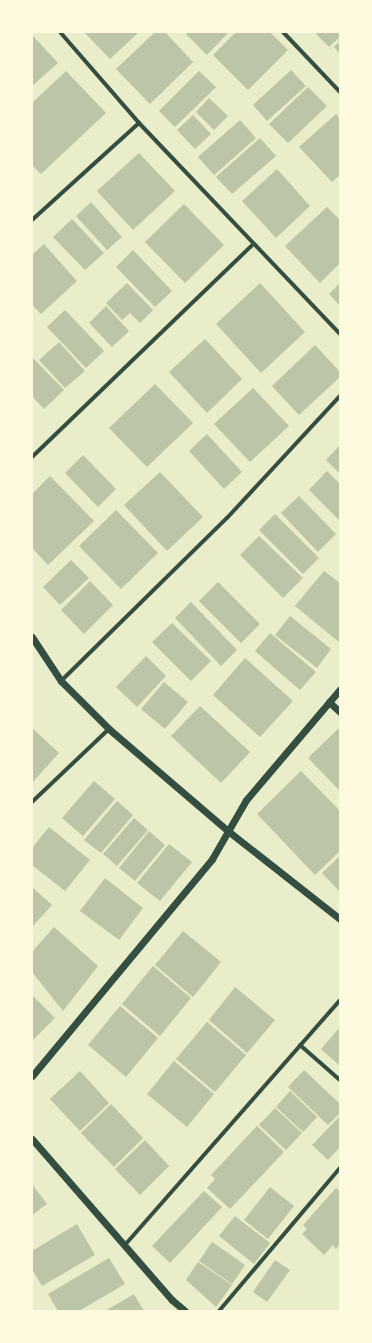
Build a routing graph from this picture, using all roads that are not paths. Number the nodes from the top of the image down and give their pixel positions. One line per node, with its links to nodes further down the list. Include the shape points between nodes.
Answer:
1 (60, 32): 4 (street)
2 (283, 32): 3 (street)
3 (340, 92)
4 (139, 123): 5 (street); 6 (street)
5 (32, 220)
6 (253, 244): 7 (street); 9 (street)
7 (340, 334)
8 (340, 396): 11 (street, via 227,518)
9 (32, 457)
10 (32, 637): 11 (street)
11 (61, 681): 15 (street)
12 (340, 689): 13 (street)
13 (329, 702): 14 (street); 17 (street, via 246,800)
14 (340, 712)
15 (109, 729): 16 (street); 17 (street)
16 (32, 802)
17 (228, 831): 18 (street); 21 (street, via 212,859)
18 (340, 919)
19 (340, 1000): 20 (street)
20 (300, 1045): 22 (street); 25 (street)
21 (32, 1076)
22 (340, 1080)
23 (32, 1141): 25 (street)
24 (340, 1168): 27 (street)
25 (124, 1246): 26 (street)
26 (185, 1311)
27 (219, 1311)

